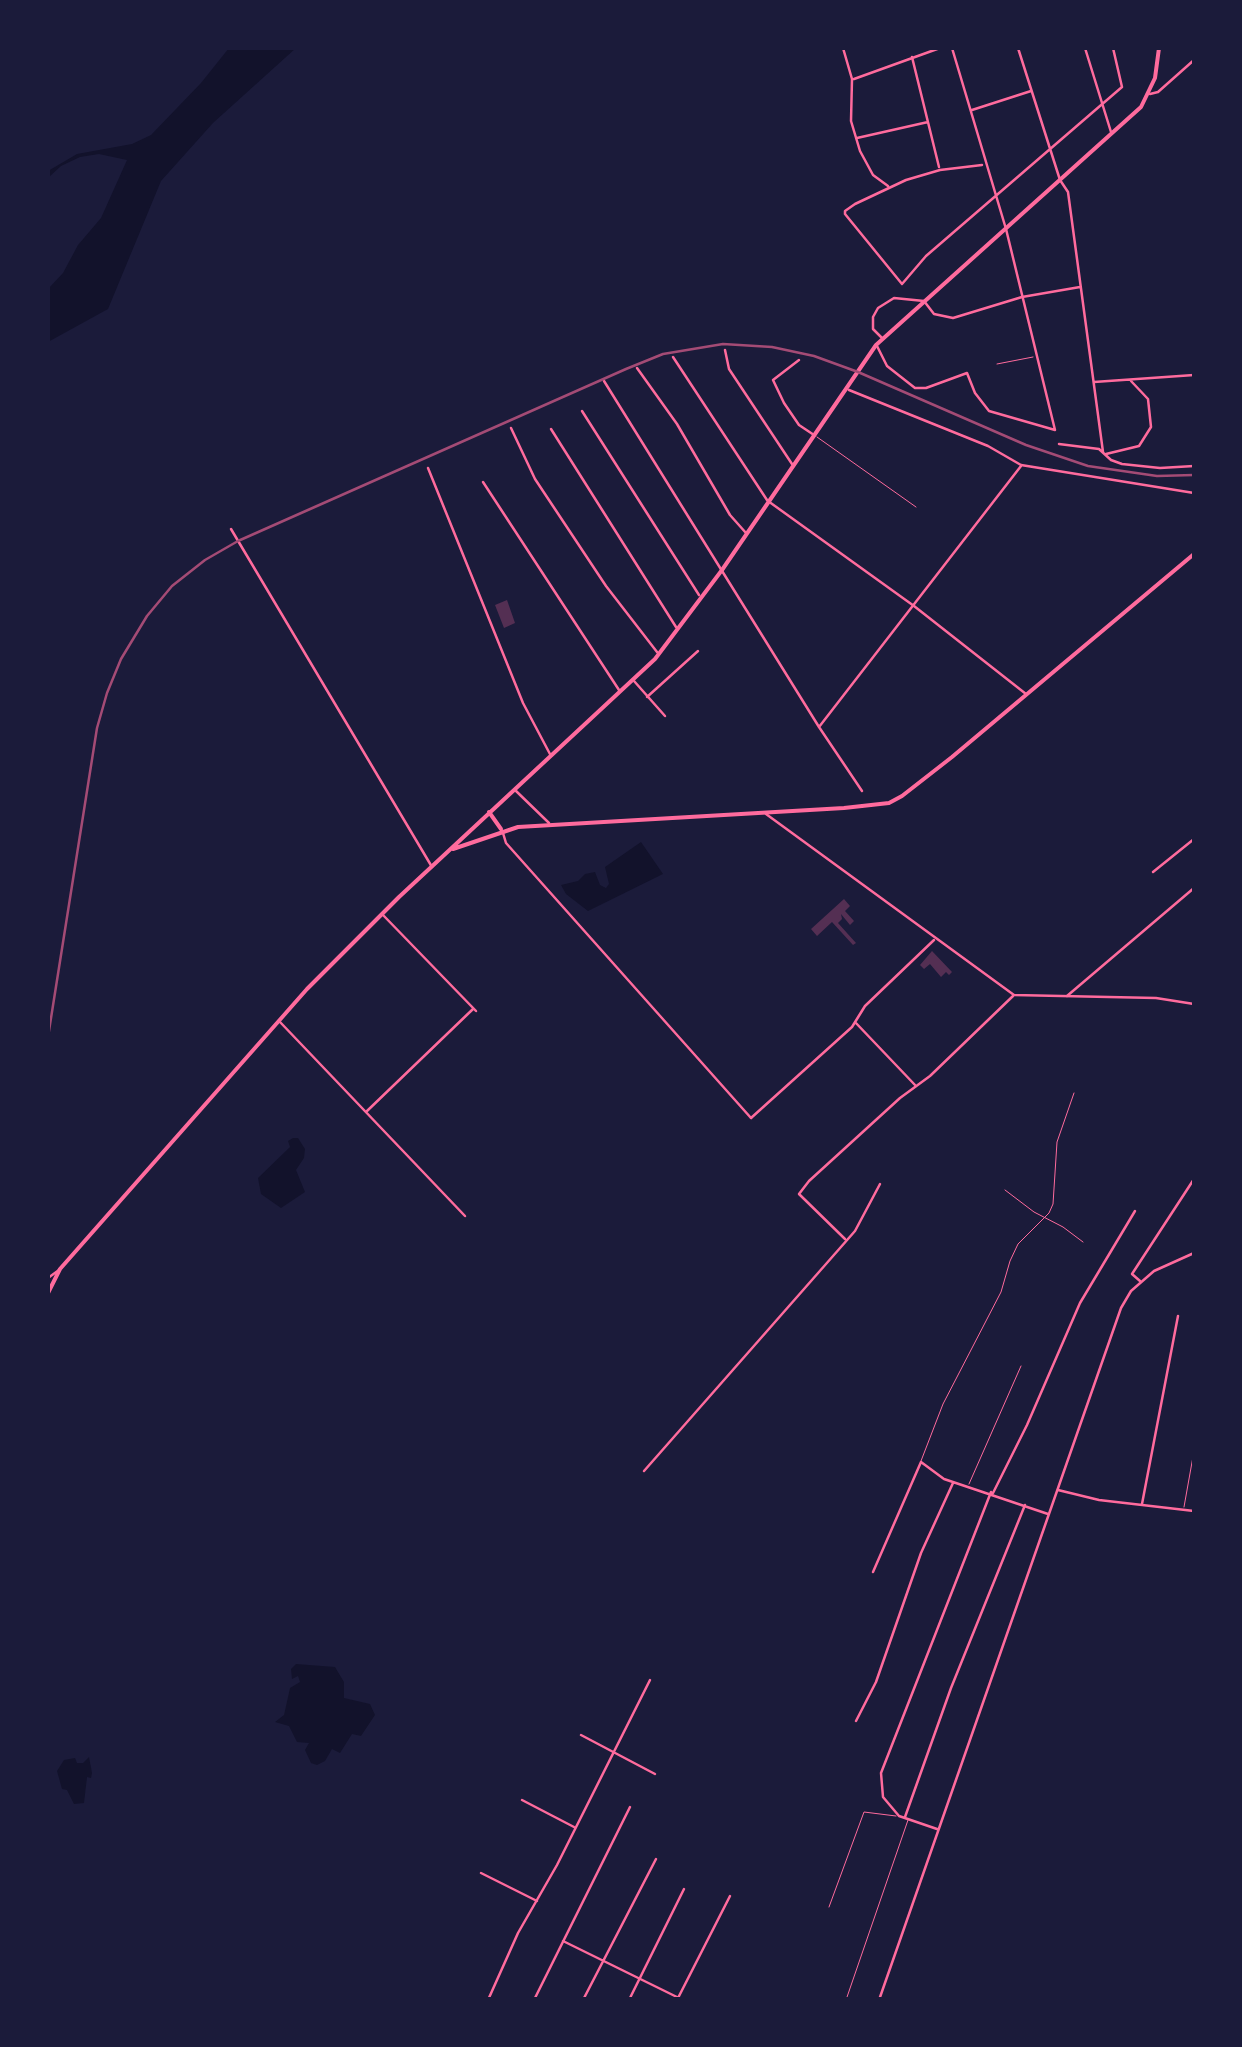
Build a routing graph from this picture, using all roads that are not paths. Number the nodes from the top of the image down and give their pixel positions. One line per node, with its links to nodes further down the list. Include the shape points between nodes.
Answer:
1 (843, 48): 10 (street)
2 (940, 48): 8 (street)
3 (952, 48): 14 (street)
4 (1018, 48): 11 (street)
5 (1085, 48): 13 (street)
6 (1113, 48): 13 (street, via 1124,83)
7 (1159, 48): 12 (main road)
8 (912, 57): 10 (street); 15 (street)
9 (1194, 60): 12 (street)
10 (852, 79): 17 (street)
11 (1032, 91): 14 (street); 18 (street)
12 (1150, 94): 16 (main road)
13 (1102, 104): 16 (street); 18 (street)
14 (970, 111): 19 (street)
15 (929, 121): 17 (street); 20 (street)
16 (1112, 134): 21 (main road)
17 (856, 138): 22 (street, via 873,175)
18 (1051, 150): 21 (street); 23 (street)
19 (984, 164): 20 (street); 23 (street)
20 (940, 170): 22 (street)
21 (1060, 180): 24 (main road); 25 (street, via 1068,192)
22 (889, 188): 23 (street, via 845,211 902,284)
23 (996, 196): 24 (street)
24 (1006, 228): 26 (street); 27 (main road)
25 (1081, 287): 26 (street); 39 (street)
26 (1022, 296): 27 (street, via 953,318 934,314); 31 (street)
27 (924, 301): 28 (main road); 28 (street, via 894,298 878,308 871,322)
28 (882, 338): 29 (main road)
29 (876, 345): 31 (street, via 887,366 914,388 967,373 989,411 1055,430); 40 (main road)
30 (725, 350): 48 (street, via 747,400)
31 (1037, 356): 34 (lane)
32 (673, 357): 53 (street)
33 (798, 360): 44 (street, via 773,380 792,414)
34 (997, 364)
35 (638, 368): 56 (street)
36 (1193, 375): 38 (street)
37 (604, 381): 58 (street)
38 (1132, 381): 39 (street); 46 (street, via 1148,399 1151,427 1139,446)
39 (1092, 382): 46 (street)
40 (846, 389): 44 (main road); 47 (street)
41 (582, 410): 59 (street)
42 (510, 428): 63 (street, via 534,479)
43 (551, 429): 61 (street)
44 (814, 435): 48 (main road); 54 (lane)
45 (1058, 444): 46 (street)
46 (1104, 453): 49 (street, via 1122,464)
47 (1022, 464): 52 (street); 60 (street)
48 (793, 465): 53 (main road)
49 (1194, 466)
50 (428, 468): 70 (street)
51 (483, 482): 65 (street)
52 (1194, 493)
53 (768, 500): 56 (main road); 60 (street)
54 (916, 507)
55 (230, 529): 79 (street)
56 (746, 533): 58 (main road)
57 (1194, 554): 66 (main road)
58 (722, 570): 59 (main road); 69 (street)
59 (702, 598): 61 (main road)
60 (914, 606): 66 (street); 69 (street)
61 (678, 631): 63 (main road)
62 (698, 651): 67 (street)
63 (659, 655): 64 (main road)
64 (633, 680): 65 (main road); 67 (street)
65 (620, 692): 70 (main road)
66 (1027, 695): 74 (main road, via 897,800)
67 (648, 697): 68 (street)
68 (665, 716)
69 (819, 728): 72 (street)
70 (550, 756): 71 (main road)
71 (514, 789): 73 (main road); 75 (street)
72 (862, 791)
73 (490, 812): 76 (main road); 78 (main road)
74 (764, 813): 75 (main road); 83 (street)
75 (551, 825): 76 (main road)
76 (502, 830): 78 (main road); 87 (street, via 506,843 751,1118)
77 (1194, 839): 80 (street)
78 (449, 851): 79 (main road)
79 (432, 867): 82 (main road)
80 (1153, 872)
81 (1194, 888): 85 (street)
82 (382, 914): 88 (main road); 91 (street, via 474,1010)
83 (935, 938): 84 (street); 87 (street)
84 (1014, 995): 85 (street); 89 (street)
85 (1067, 996): 86 (street)
86 (1194, 1004)
87 (854, 1020): 89 (street)
88 (279, 1021): 91 (street); 101 (main road)
89 (916, 1086): 98 (street, via 799,1194)
90 (1074, 1093): 97 (lane, via 1057,1142 1053,1204)
91 (366, 1112): 96 (street)
92 (1194, 1179): 103 (street, via 1132,1274)
93 (880, 1184): 98 (street)
94 (1005, 1190): 97 (lane)
95 (1136, 1211): 113 (street, via 1080,1303)
96 (465, 1216)
97 (1044, 1218): 99 (lane); 108 (lane, via 1018,1244 1002,1292)
98 (844, 1239): 109 (street)
99 (1083, 1242)
100 (1194, 1253): 103 (street)
101 (60, 1269): 102 (street); 104 (main road)
102 (48, 1278)
103 (1141, 1282): 112 (street, via 1121,1308)
104 (48, 1293)
105 (1178, 1316): 114 (street)
106 (1021, 1366): 111 (lane)
107 (1194, 1451): 116 (lane)
108 (920, 1462): 110 (street); 119 (street)
109 (644, 1470)
110 (953, 1481): 111 (street); 121 (street)
111 (968, 1486): 113 (street)
112 (1058, 1490): 114 (street); 118 (street)
113 (992, 1492): 115 (street); 127 (street, via 884,1760 881,1791)
114 (1142, 1504): 116 (street)
115 (1025, 1505): 118 (street); 128 (street)
116 (1183, 1510): 117 (street)
117 (1194, 1510)
118 (1050, 1514): 130 (street)
119 (873, 1572)
120 (650, 1680): 123 (street)
121 (856, 1721)
122 (582, 1735): 123 (street)
123 (614, 1751): 124 (street); 129 (street)
124 (655, 1774)
125 (522, 1800): 129 (street)
126 (630, 1807): 137 (street)
127 (899, 1816): 128 (street); 136 (lane, via 864,1812)
128 (906, 1819): 130 (street); 145 (lane)
129 (576, 1828): 135 (street)
130 (938, 1830): 146 (street)
131 (656, 1859): 138 (street)
132 (481, 1873): 135 (street)
133 (684, 1888): 139 (street)
134 (730, 1896): 140 (street)
135 (537, 1902): 141 (street)
136 (829, 1906)
137 (561, 1941): 138 (street); 142 (street)
138 (602, 1962): 139 (street); 143 (street)
139 (641, 1978): 140 (street); 144 (street)
140 (680, 1999)
141 (488, 2000)
142 (534, 2000)
143 (582, 2000)
144 (630, 2000)
145 (846, 2000)
146 (880, 2000)

